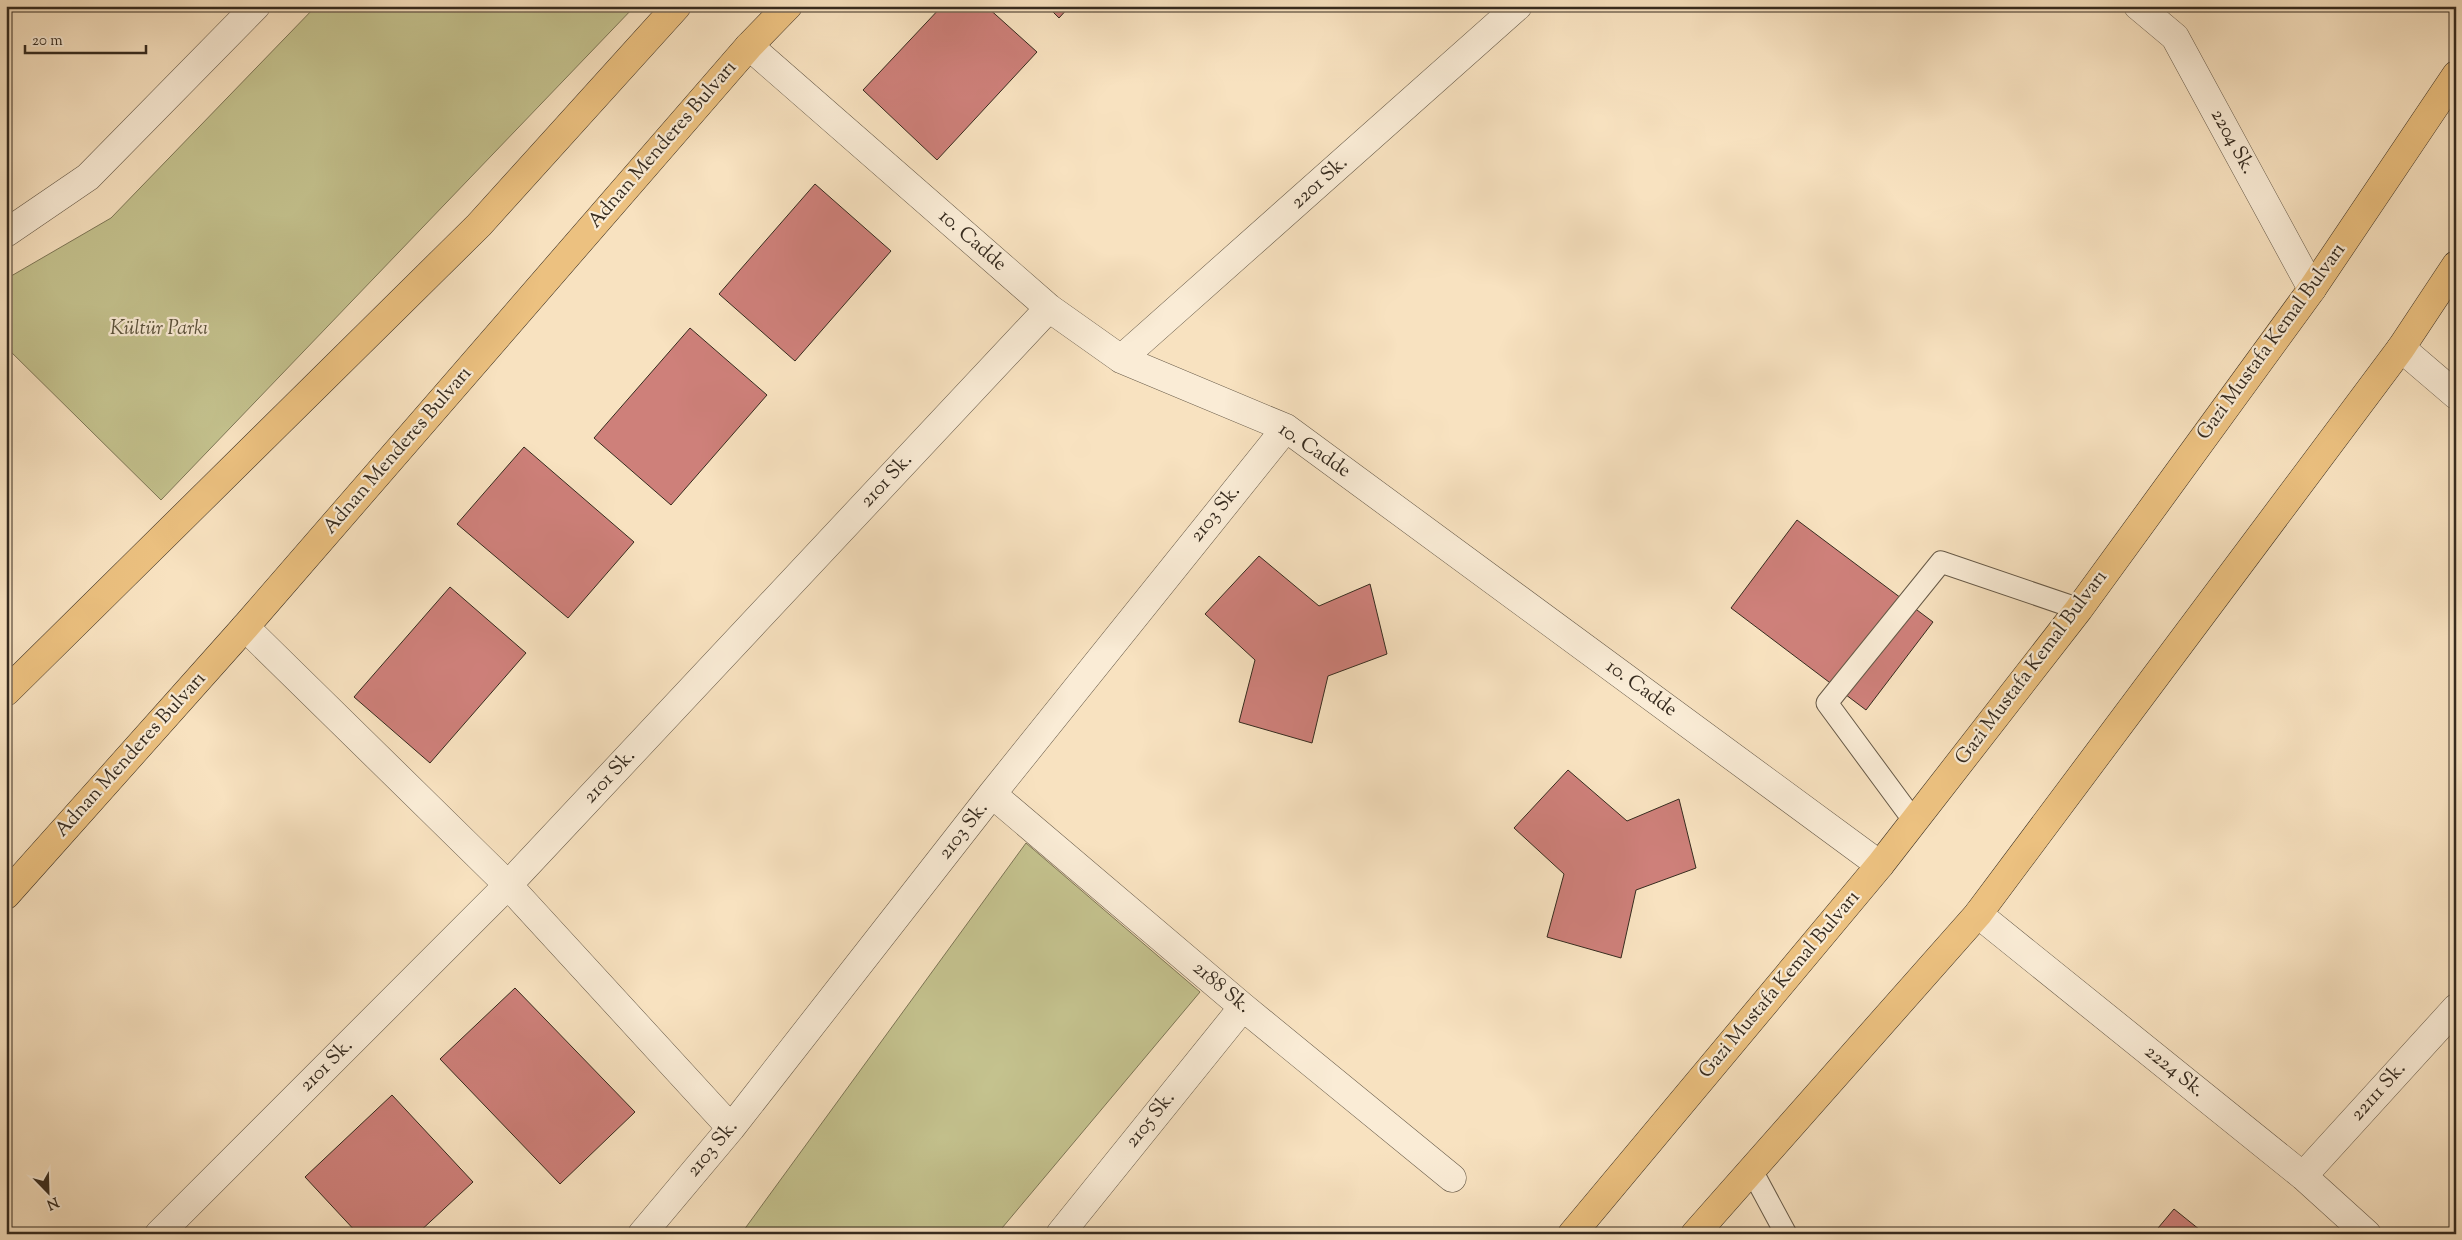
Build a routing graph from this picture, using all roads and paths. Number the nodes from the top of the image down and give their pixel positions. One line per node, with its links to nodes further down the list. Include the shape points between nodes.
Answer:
1 (256, 6): 8 (street, via 88,177)
2 (677, 6): 18 (main road, via 479,225)
3 (788, 6): 6 (main road, Adnan Menderes Bulvarı)
4 (1518, 6): 13 (street, 2201 Sk.)
5 (2138, 6): 10 (street, 2204 Sk., via 2175,37)
6 (749, 46): 11 (street, 10. Cadde); 17 (main road, Adnan Menderes Bulvarı)
7 (2456, 75): 10 (main road, Gazi Mustafa Kemal Bulvarı)
8 (6, 233)
9 (2456, 265): 12 (main road)
10 (2312, 288): 16 (main road, Gazi Mustafa Kemal Bulvarı)
11 (1049, 308): 13 (street, 10. Cadde); 22 (street, 2101 Sk.)
12 (2402, 348): 14 (street); 24 (main road)
13 (1121, 360): 15 (street, 10. Cadde)
14 (2456, 395)
15 (1286, 428): 19 (street, 2103 Sk.); 21 (street, 10. Cadde)
16 (2079, 609): 20 (main road, Gazi Mustafa Kemal Bulvarı); 20 (lane, via 1940,562 1827,703)
17 (245, 627): 22 (street); 23 (main road, Adnan Menderes Bulvarı)
18 (6, 692)
19 (992, 794): 25 (street, 2188 Sk.); 27 (street, 2103 Sk.)
20 (1914, 821): 21 (main road, Gazi Mustafa Kemal Bulvarı)
21 (1880, 865): 34 (main road, Gazi Mustafa Kemal Bulvarı)
22 (508, 885): 27 (street); 31 (street, 2101 Sk.)
23 (6, 895)
24 (1978, 914): 28 (main road); 29 (street, 2224 Sk.)
25 (1243, 1007): 30 (street, 2188 Sk.); 33 (street, 2105 Sk.)
26 (2456, 1008): 29 (street, 22111 Sk.)
27 (731, 1128): 32 (street, 2103 Sk.)
28 (1751, 1169): 35 (main road); 36 (lane)
29 (2303, 1176): 37 (street, 2224 Sk.)
30 (1452, 1178)
31 (159, 1234)
32 (642, 1234)
33 (1060, 1234)
34 (1572, 1234)
35 (1695, 1234)
36 (1786, 1234)
37 (2367, 1234)

